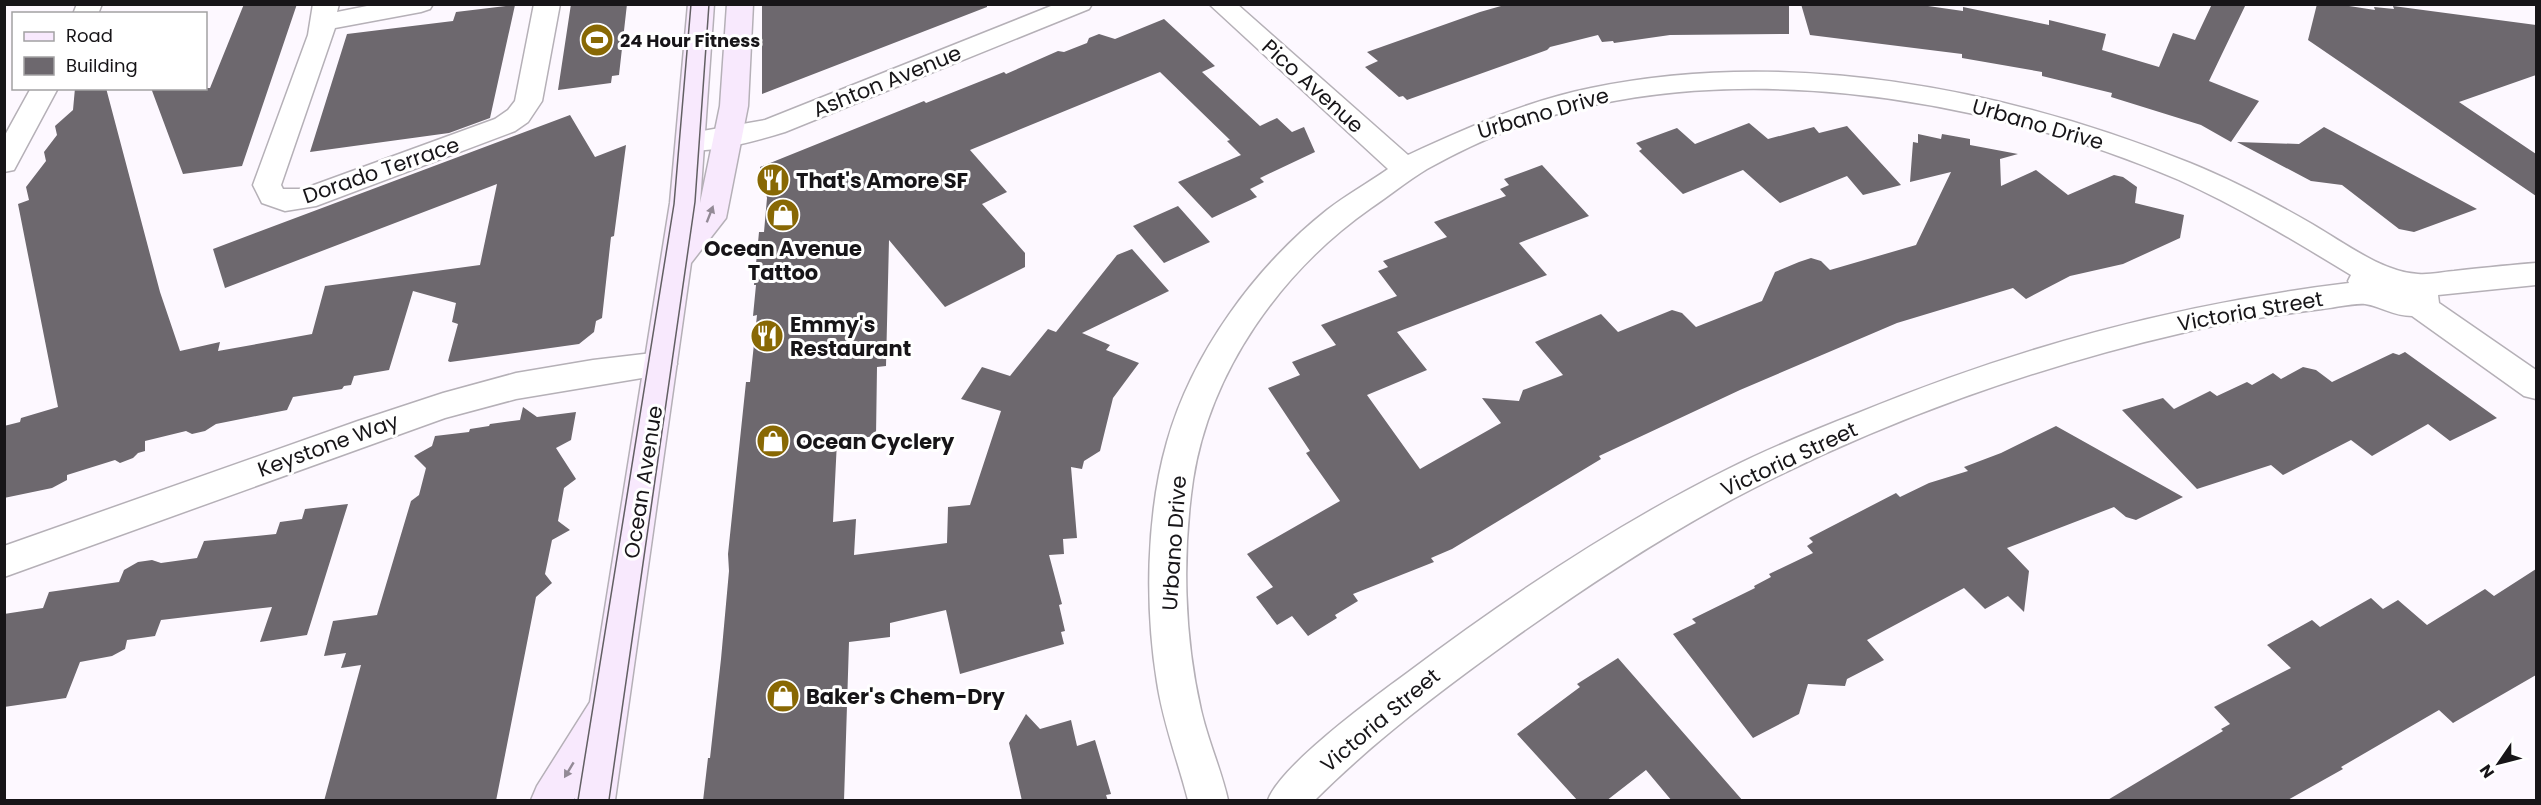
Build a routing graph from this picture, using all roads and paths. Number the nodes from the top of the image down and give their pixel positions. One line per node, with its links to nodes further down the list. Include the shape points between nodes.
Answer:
1 (421, 4): 7 (street, Dorado Terrace)
2 (547, 4): 7 (street, Dorado Terrace, via 528,101 518,116 505,125 306,199 285,201 272,196 267,184)
3 (701, 4): 10 (main road, Ocean Avenue)
4 (740, 4): 9 (main road, via 734,106)
5 (1080, 4): 9 (street, Ashton Avenue, via 775,126)
6 (1221, 4): 12 (street, Pico Avenue)
7 (325, 13)
8 (44, 90): 11 (street)
9 (728, 136): 10 (street, Ashton Avenue); 13 (main road, one-way to 9, via 711,218)
10 (691, 142): 13 (main road, Ocean Avenue)
11 (4, 163)
12 (1404, 168): 15 (street, Urbano Drive, via 1456,140 1511,118 1576,99 1640,87 1716,80 1866,86 1941,97 2107,143 2227,191 2309,235); 23 (street, Urbano Drive, via 1342,213 1281,269 1251,306 1195,409 1176,476 1169,553 1170,634 1182,709)
13 (676, 261): 17 (main road, Ocean Avenue)
14 (2536, 274): 16 (street)
15 (2372, 284): 16 (street, Urbano Drive, via 2398,304); 24 (street, Victoria Street, via 2202,317 2005,370 1915,402 1726,486 1531,604 1435,673 1344,747)
16 (2416, 295): 18 (street)
17 (661, 364): 19 (street, Keystone Way, via 516,386 443,406); 20 (main road, Ocean Avenue)
18 (2536, 387)
19 (4, 562)
20 (610, 703): 21 (main road, Ocean Avenue, one-way to 21); 22 (main road, Ocean Avenue)
21 (551, 801)
22 (596, 801)
23 (1208, 801)
24 (1288, 801)

